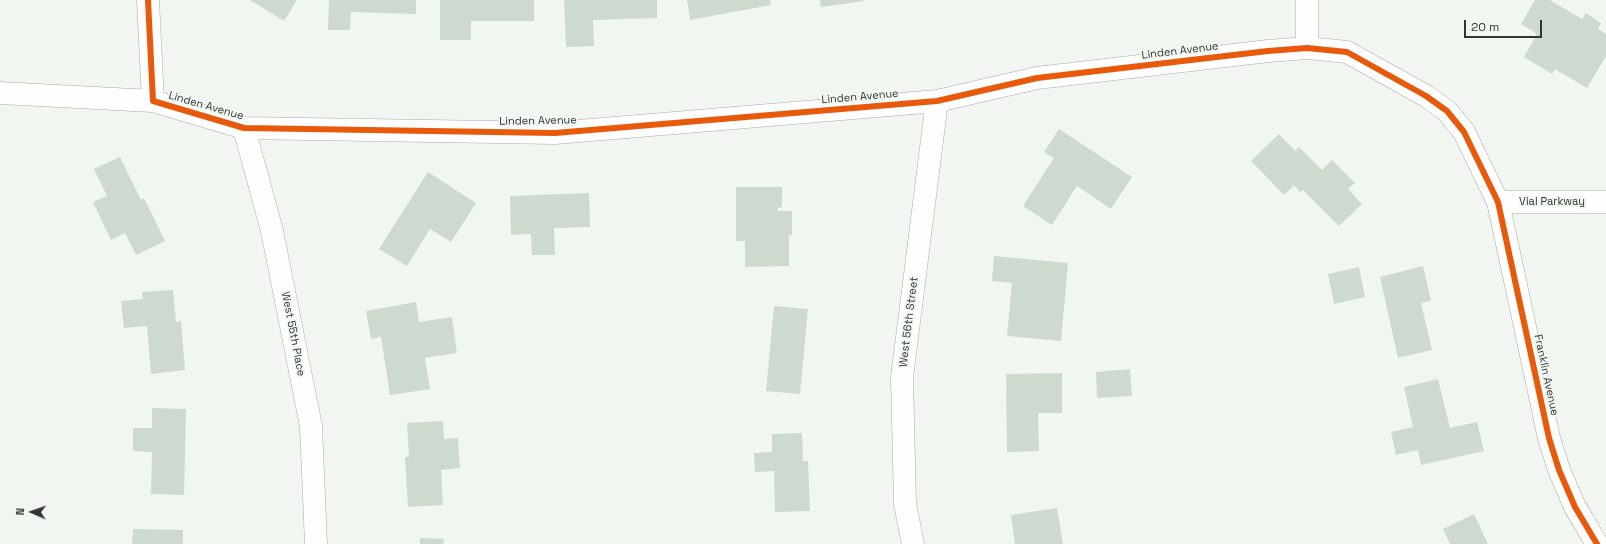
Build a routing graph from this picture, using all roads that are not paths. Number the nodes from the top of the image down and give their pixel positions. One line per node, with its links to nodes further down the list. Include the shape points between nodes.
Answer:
1 (148, 0): 5 (street)
2 (1307, 0): 3 (street)
3 (1307, 48): 6 (street, Linden Avenue, via 1037,78); 8 (street, Linden Avenue, via 1347,52 1426,96 1447,112 1464,132)
4 (0, 93): 5 (street, Linden Avenue)
5 (154, 101): 7 (street, Linden Avenue)
6 (937, 101): 7 (street, Linden Avenue, via 555,133); 11 (street, West 56th Street, via 902,377 905,504)
7 (244, 128): 10 (street, West 55th Place, via 272,231 311,426)
8 (1498, 202): 9 (street, Vial Parkway); 12 (street, Franklin Avenue, via 1549,438 1575,507)
9 (1606, 202)
10 (316, 544)
11 (913, 544)
12 (1597, 544)

